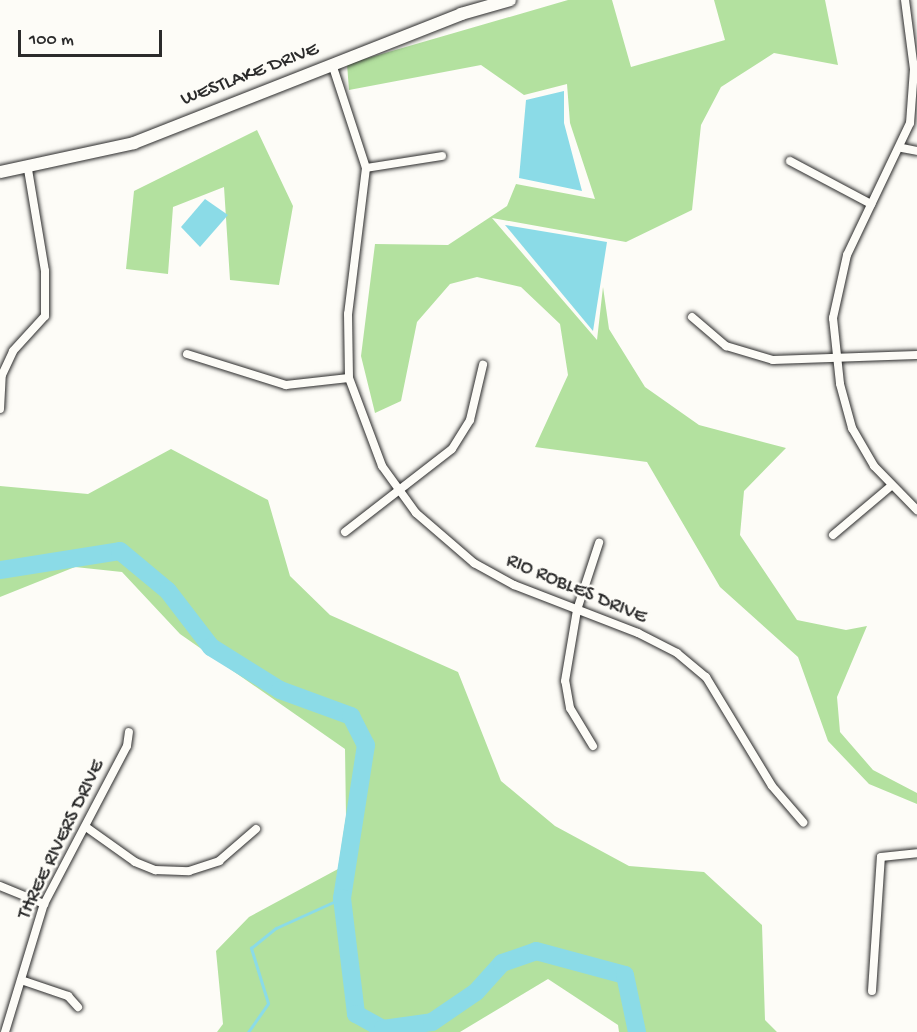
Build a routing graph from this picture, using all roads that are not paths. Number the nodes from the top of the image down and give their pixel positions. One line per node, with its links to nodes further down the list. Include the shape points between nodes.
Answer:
1 (510, 0): 3 (street, WESTLAKE DRIVE)
2 (905, 0): 4 (street, via 914,69 910,123)
3 (332, 64): 8 (street, RIO ROBLES DRIVE); 9 (street, WESTLAKE DRIVE, via 134,143)
4 (902, 148): 5 (street); 11 (street)
5 (917, 152)
6 (442, 156): 8 (street)
7 (790, 161): 11 (street)
8 (366, 168): 17 (street, RIO ROBLES DRIVE, via 348,314)
9 (28, 169): 10 (street, WESTLAKE DRIVE); 18 (street, via 45,271 45,316 13,351 2,375)
10 (0, 172)
11 (871, 204): 15 (street, via 835,297)
12 (692, 317): 15 (street, via 743,354 791,363)
13 (187, 354): 17 (street, via 286,385 317,386)
14 (917, 355): 15 (street)
15 (836, 360): 19 (street, via 852,428)
16 (483, 365): 20 (street, via 462,434 439,463)
17 (349, 378): 20 (street, RIO ROBLES DRIVE, via 367,438)
18 (0, 409)
19 (891, 486): 21 (street); 23 (street)
20 (399, 492): 22 (street); 25 (street, RIO ROBLES DRIVE, via 434,532 474,563)
21 (917, 510)
22 (345, 532)
23 (833, 535)
24 (599, 543): 25 (street)
25 (577, 610): 27 (street, via 565,681 570,708); 28 (street, RIO ROBLES DRIVE, via 678,653 706,677 772,786)
26 (129, 732): 29 (street, THREE RIVERS DRIVE)
27 (593, 746)
28 (803, 822)
29 (86, 827): 30 (street, via 135,862 155,870 189,871 219,861); 33 (street, THREE RIVERS DRIVE)
30 (256, 829)
31 (917, 853): 35 (street, via 881,857)
32 (0, 885): 33 (street)
33 (44, 904): 34 (street, THREE RIVERS DRIVE)
34 (21, 980): 36 (street, via 68,996); 37 (street, THREE RIVERS DRIVE)
35 (872, 991)
36 (78, 1007)
37 (5, 1032)

